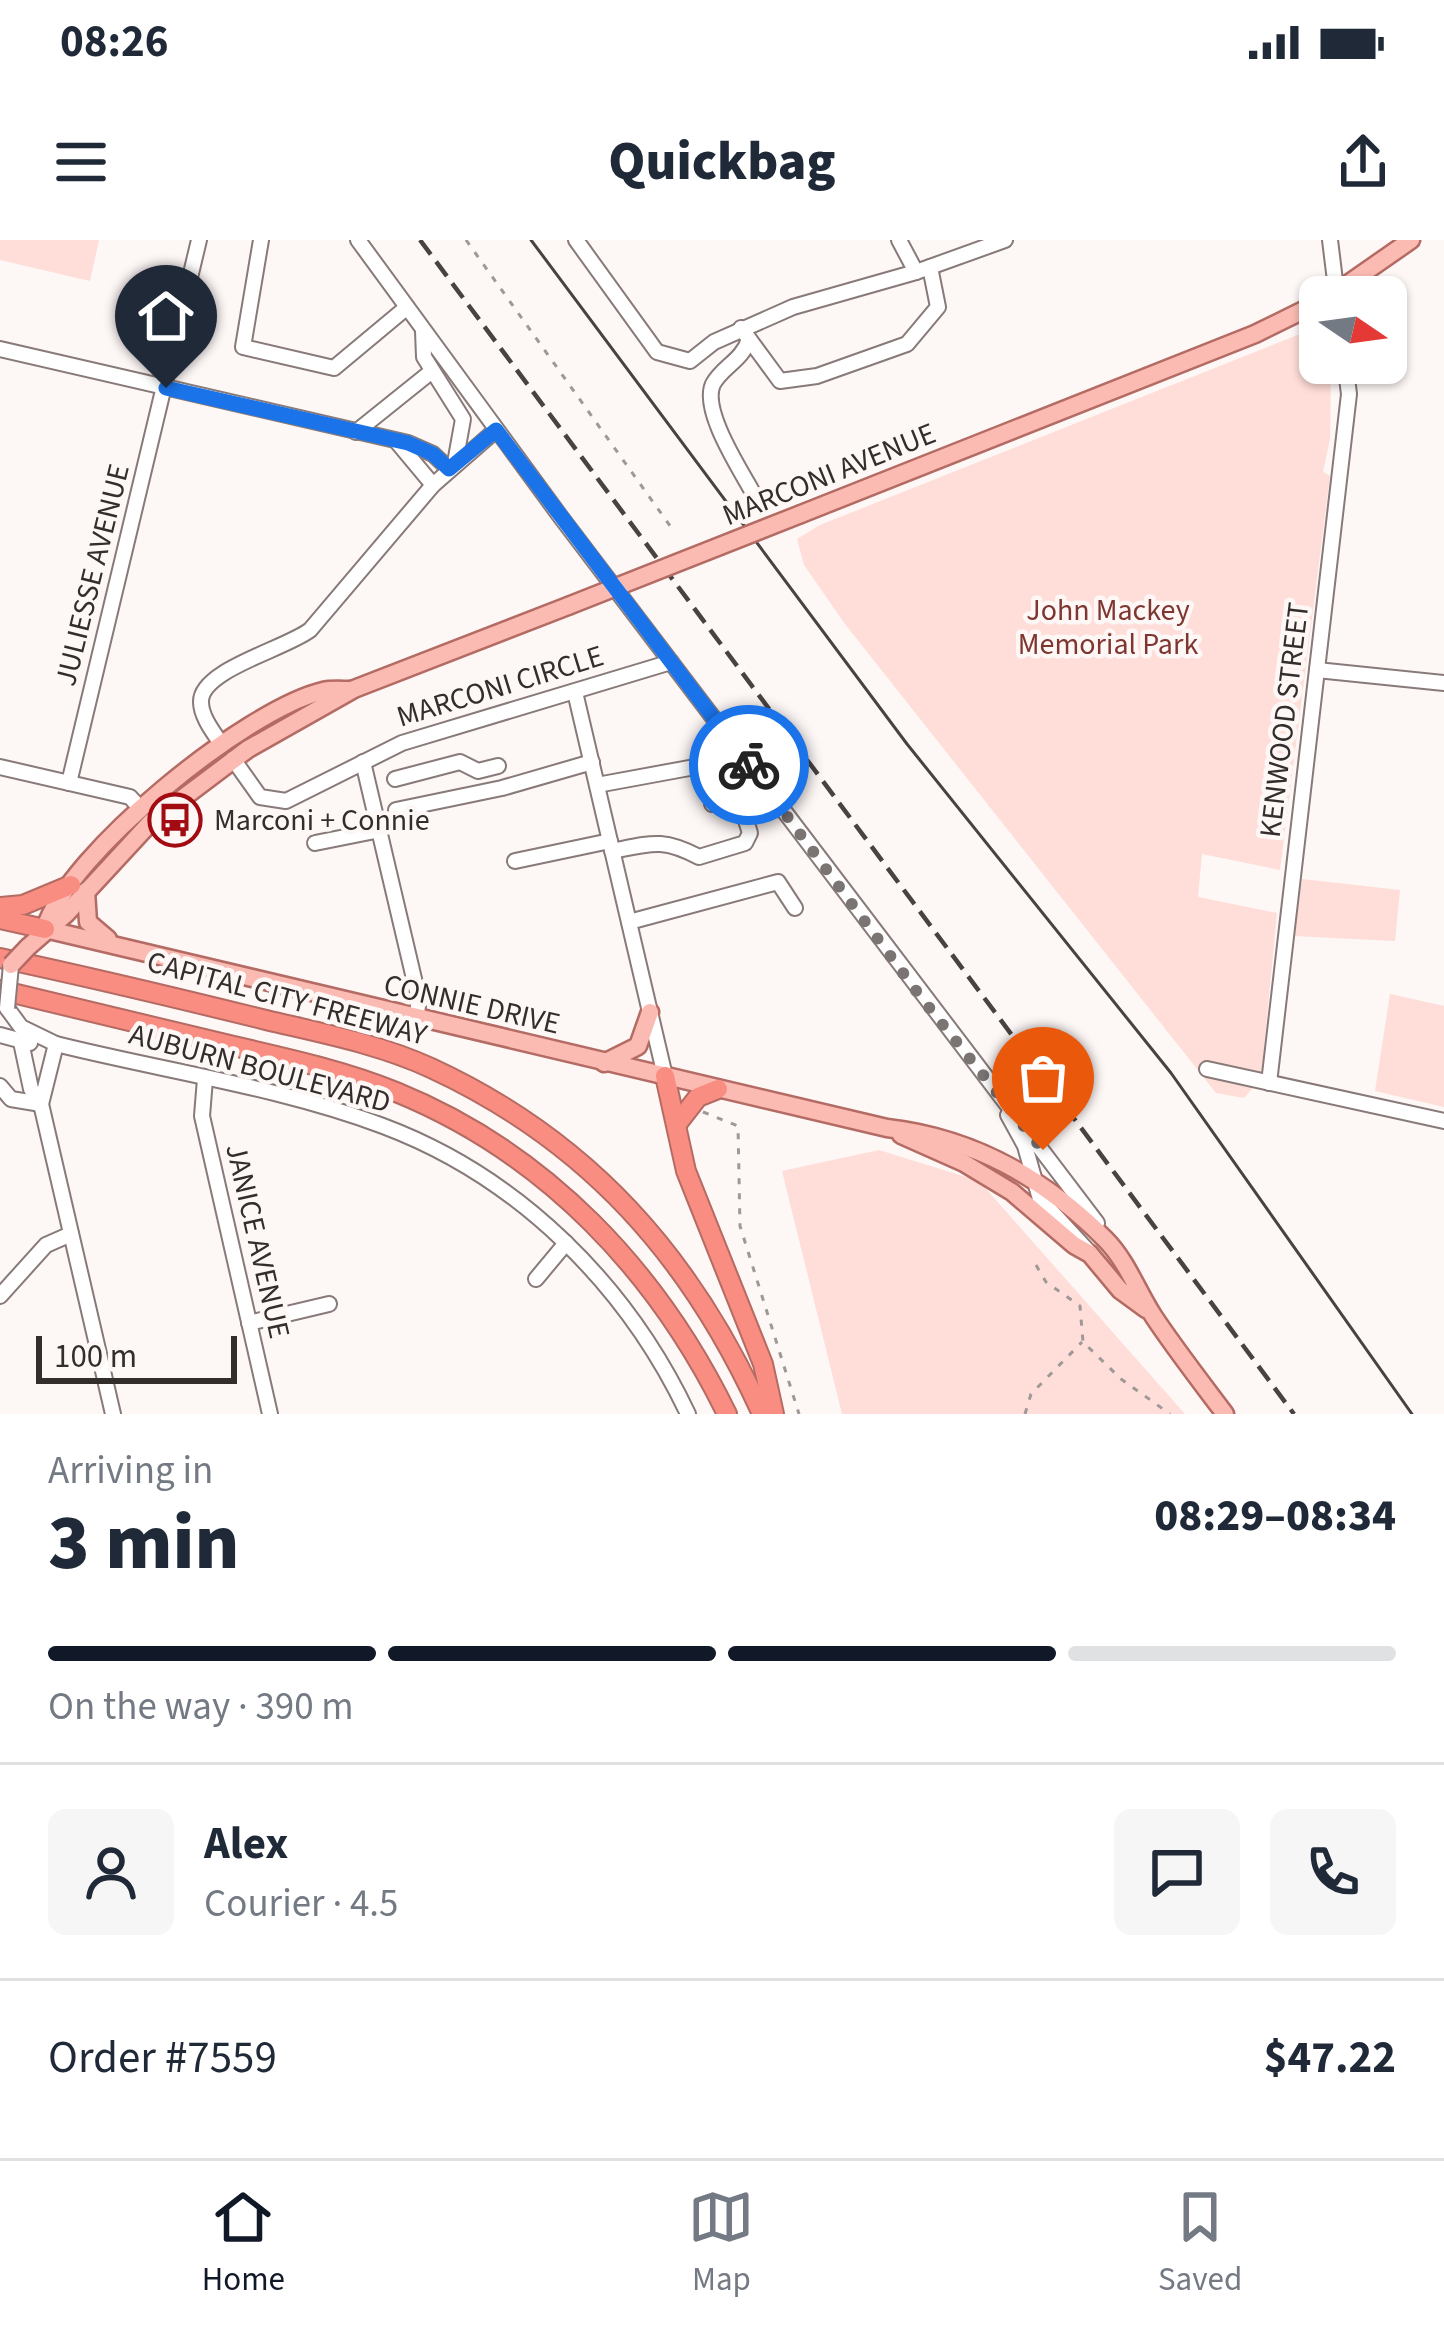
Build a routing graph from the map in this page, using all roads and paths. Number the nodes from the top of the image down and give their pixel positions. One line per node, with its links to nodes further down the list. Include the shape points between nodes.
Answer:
1 (200, 240): 20 (street, JULIESSE AVENUE)
2 (261, 240): 13 (street, via 244,347 334,368)
3 (358, 240): 13 (street)
4 (466, 240): 27 (path)
5 (576, 240): 16 (street, via 657,352 690,361 714,342)
6 (899, 240): 10 (street)
7 (1005, 240): 10 (street)
8 (1330, 240): 11 (street)
9 (1411, 240): 12 (main road, MARCONI AVENUE)
10 (923, 269): 16 (street, via 794,307); 16 (street, via 938,307 907,344 780,381)
11 (1331, 276)
12 (1360, 276)
13 (406, 308): 15 (street)
14 (1299, 313): 32 (main road, MARCONI AVENUE, bridge, via 354,689 323,691 261,721)
15 (423, 331): 18 (street); 21 (street)
16 (745, 334): 26 (street, via 710,406)
17 (0, 349): 20 (street)
18 (432, 370): 22 (street); 24 (street, via 463,419)
19 (1348, 384): 29 (street, KENWOOD STREET)
20 (166, 388): 22 (street); 40 (street, JULIESSE AVENUE)
21 (496, 430): 24 (street); 28 (street)
22 (356, 433): 23 (street)
23 (398, 442): 24 (street); 25 (street)
24 (452, 466): 25 (street)
25 (433, 485): 32 (street, via 310,630 209,680 202,709)
26 (752, 493)
27 (673, 530)
28 (670, 662): 31 (street, MARCONI CIRCLE); 71 (street)
29 (1317, 670): 30 (street); 68 (street, KENWOOD STREET)
30 (1444, 682)
31 (575, 692): 33 (street, MARCONI CIRCLE, via 420,736); 34 (street)
32 (228, 752): 33 (street, MARCONI CIRCLE, via 260,796 277,802); 44 (main road, MARCONI AVENUE); 50 (main road, MARCONI AVENUE)
33 (363, 762): 46 (street)
34 (592, 762): 41 (street); 42 (street)
35 (711, 764): 41 (street)
36 (498, 766): 38 (street)
37 (0, 767): 40 (street)
38 (478, 771): 39 (street, via 460,762); 42 (street)
39 (395, 779)
40 (69, 783): 44 (street, via 130,797)
41 (597, 784): 48 (street)
42 (482, 791): 45 (street)
43 (712, 804): 48 (street, via 741,805 750,833 745,843 699,857 658,841)
44 (141, 809): 50 (main road, MARCONI AVENUE)
45 (396, 809)
46 (380, 830): 47 (street); 60 (street, via 419,1000)
47 (315, 843)
48 (611, 846): 49 (street); 54 (street)
49 (515, 861)
50 (79, 888): 51 (highway); 55 (main road, MARCONI AVENUE, via 52,907); 56 (main road, via 88,922)
51 (0, 907)
52 (795, 908): 54 (street, via 778,882)
53 (0, 919): 55 (highway)
54 (628, 922): 59 (street)
55 (45, 929): 56 (main road, CONNIE DRIVE); 57 (main road, MARCONI AVENUE, bridge)
56 (118, 946): 60 (main road, CONNIE DRIVE)
57 (4, 967): 58 (street, bridge); 93 (highway, CAPITAL CITY FREEWAY, via 359,1042 493,1100 558,1143 670,1253 714,1316)
58 (3, 999): 63 (street, AUBURN BOULEVARD, via 20,1027); 92 (highway, CAPITAL CITY FREEWAY, via 319,1066 470,1128 600,1228 655,1290)
59 (650, 1012): 64 (main road, via 638,1046); 66 (street)
60 (416, 1018): 64 (main road, CONNIE DRIVE)
61 (0, 1035): 62 (street, AUBURN BOULEVARD)
62 (21, 1042): 63 (street, AUBURN BOULEVARD); 72 (street)
63 (56, 1044): 67 (street, AUBURN BOULEVARD); 72 (street)
64 (603, 1063): 66 (main road, CONNIE DRIVE)
65 (1207, 1069): 68 (street)
66 (665, 1076): 70 (main road, CONNIE DRIVE); 75 (highway)
67 (205, 1079): 80 (street, AUBURN BOULEVARD, via 405,1135 479,1174); 87 (street, JANICE AVENUE, via 202,1116)
68 (1268, 1082): 74 (street)
69 (0, 1086): 72 (street, via 11,1099)
70 (718, 1089): 73 (highway); 76 (main road, CONNIE DRIVE)
71 (1001, 1099): 77 (street); 79 (street)
72 (41, 1104): 78 (street)
73 (690, 1107): 75 (highway); 95 (path, via 738,1126 740,1226)
74 (1444, 1121)
75 (677, 1124): 94 (highway, via 686,1171 763,1364)
76 (887, 1128): 77 (main road, CONNIE DRIVE, via 979,1149); 81 (main road, CONNIE DRIVE, via 986,1174)
77 (1031, 1178): 79 (main road, CONNIE DRIVE); 81 (street)
78 (71, 1234): 84 (street, via 46,1245); 89 (street)
79 (1104, 1238): 86 (main road, CONNIE DRIVE)
80 (566, 1244): 83 (street); 91 (street, AUBURN BOULEVARD, via 636,1324)
81 (1090, 1254): 86 (main road, CONNIE DRIVE)
82 (1036, 1264): 88 (path, via 1046,1282 1080,1306)
83 (536, 1279)
84 (0, 1296)
85 (329, 1304): 87 (street)
86 (1151, 1314): 98 (main road)
87 (250, 1323): 90 (street, JANICE AVENUE)
88 (1083, 1342): 96 (path, via 1030,1394); 97 (path)
89 (113, 1414)
90 (270, 1414)
91 (688, 1414)
92 (727, 1414)
93 (763, 1414)
94 (774, 1414)
95 (799, 1414)
96 (1025, 1414)
97 (1170, 1414)
98 (1226, 1414)

